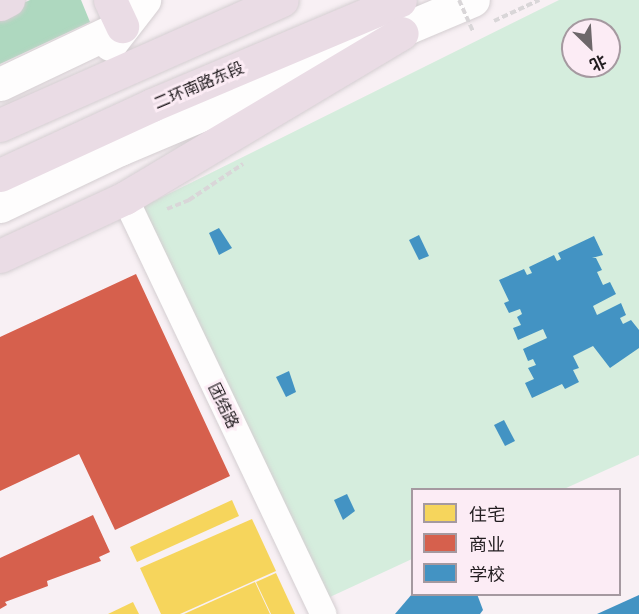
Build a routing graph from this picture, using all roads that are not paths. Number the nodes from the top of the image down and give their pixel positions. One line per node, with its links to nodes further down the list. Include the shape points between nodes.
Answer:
1 (8, 0): 5 (highway)
2 (144, 0): 6 (main road)
3 (282, 0): 10 (highway)
4 (400, 0): 12 (highway, 二环南路东段, via 152,105)
5 (0, 4)
6 (116, 13): 9 (main road); 10 (main road)
7 (480, 20): 8 (main road)
8 (402, 33): 13 (highway); 14 (main road, via 120,149)
9 (0, 84)
10 (76, 93): 11 (highway)
11 (0, 125)
12 (0, 176)
13 (125, 198): 15 (highway); 16 (street, 团结路)
14 (0, 206)
15 (0, 256)
16 (322, 614)

